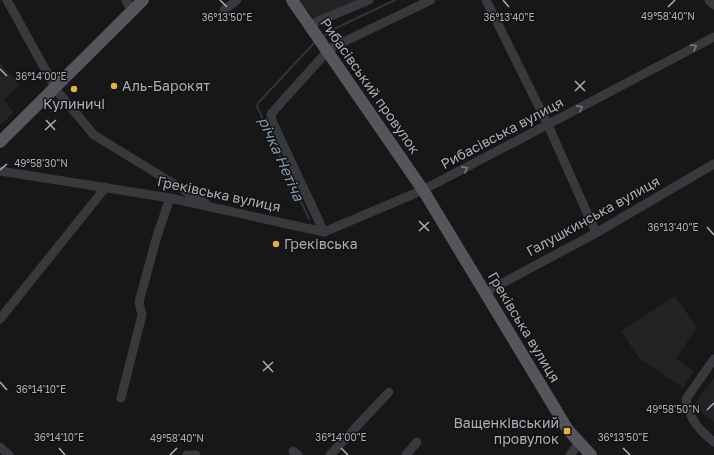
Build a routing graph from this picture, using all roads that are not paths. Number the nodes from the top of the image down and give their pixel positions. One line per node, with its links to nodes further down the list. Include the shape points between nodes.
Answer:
1 (7, 0): 16 (street)
2 (126, 0): 12 (street)
3 (143, 0): 12 (main road)
4 (237, 0): 11 (street)
5 (292, 0): 13 (main road, Рибасівський провулок)
6 (369, 0): 13 (street)
7 (431, 0): 15 (street, via 333,47)
8 (486, 0): 17 (street)
9 (709, 0): 10 (street)
10 (714, 5)
11 (224, 10)
12 (132, 11): 16 (main road)
13 (309, 25): 15 (main road, Рибасівський провулок)
14 (714, 37): 17 (street, Рибасівська вулиця, one-way to 14)
15 (328, 52): 22 (main road, Рибасівський провулок); 25 (street, via 271,114)
16 (55, 87): 18 (main road); 24 (street, via 94,135)
17 (548, 125): 22 (street, Рибасівська вулиця, one-way to 17); 26 (street)
18 (0, 142)
19 (714, 164): 26 (street, Галушкинська вулиця)
20 (0, 170): 21 (street, Греківська вулиця)
21 (106, 187): 23 (street, Греківська вулиця); 28 (street)
22 (427, 188): 25 (street); 27 (main road, Греківська вулиця)
23 (170, 198): 24 (street, Греківська вулиця); 31 (street, via 138,302 142,315)
24 (212, 207): 25 (street, Греківська вулиця)
25 (324, 232)
26 (596, 233): 27 (street, Галушкинська вулиця)
27 (486, 292): 34 (main road, Греківська вулиця, via 521,354 568,430)
28 (0, 319)
29 (714, 359): 33 (street, via 686,399 688,410 698,430)
30 (389, 392): 39 (street)
31 (121, 398)
32 (417, 442): 40 (street)
33 (714, 442)
34 (579, 443): 41 (street); 42 (main road, Греківська вулиця)
35 (0, 447): 36 (street)
36 (9, 455)
37 (187, 455): 38 (street)
38 (196, 455)
39 (330, 455)
40 (406, 455)
41 (570, 455)
42 (590, 455)

